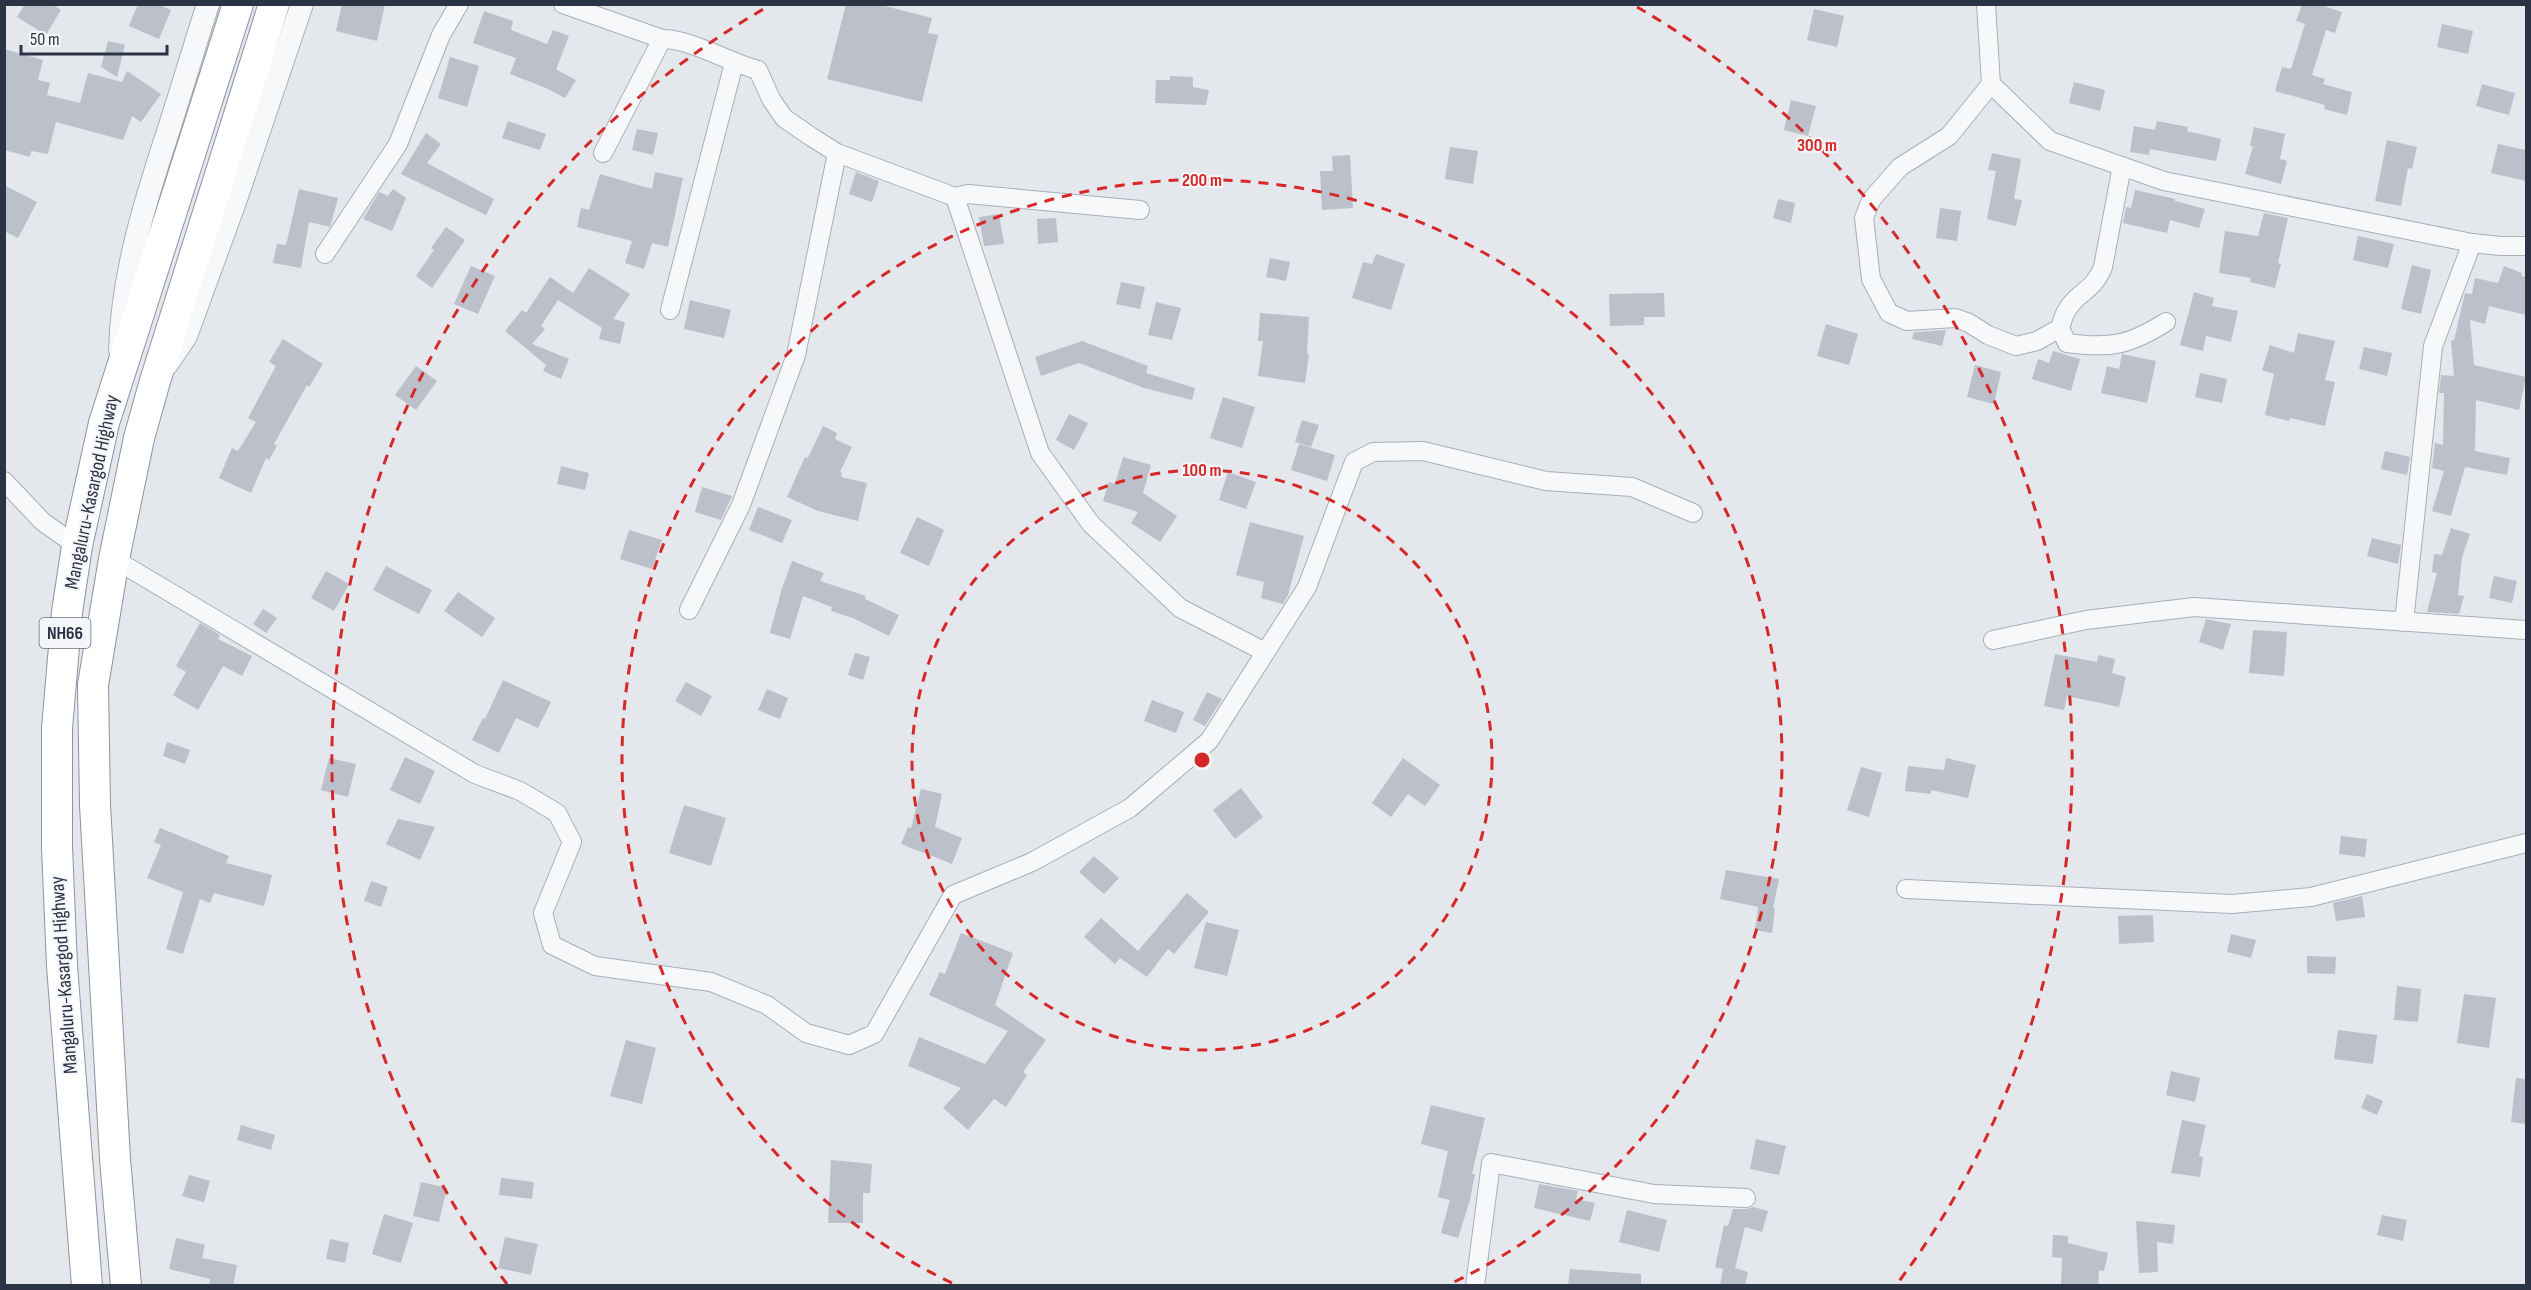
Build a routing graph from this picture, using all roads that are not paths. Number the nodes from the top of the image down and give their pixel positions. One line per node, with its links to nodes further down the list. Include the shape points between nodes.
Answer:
1 (208, 4): 22 (street, via 130,261 121,313)
2 (238, 4): 22 (highway, Mangaluru-Kasargod Highway / NH66)
3 (274, 4): 23 (highway, Mangaluru-Kasargod Highway / NH66)
4 (302, 4): 23 (street, via 186,336)
5 (459, 4): 18 (street, via 441,35 398,144)
6 (563, 4): 8 (street)
7 (1986, 4): 10 (street)
8 (662, 39): 9 (street, via 676,39); 11 (street)
9 (734, 63): 12 (street, via 759,70 784,118); 19 (street)
10 (1990, 84): 13 (street, via 2050,141); 21 (street, via 1949,136 1900,167 1871,200 1864,218 1870,279 1889,313 1907,321 1955,318 2016,346 2037,341)
11 (603, 153)
12 (837, 153): 14 (street); 28 (street, via 796,355 741,505)
13 (2122, 166): 16 (street, via 2164,181); 21 (street, via 2097,283 2066,311)
14 (955, 197): 15 (street, via 968,194); 32 (street, via 1040,453 1091,524 1180,609)
15 (1140, 210)
16 (2472, 243): 17 (street); 29 (street, via 2433,346)
17 (2526, 246)
18 (325, 254)
19 (670, 310)
20 (2166, 322): 21 (street, via 2140,338 2116,346 2067,343)
21 (2060, 328)
22 (120, 369): 26 (highway, Mangaluru-Kasargod Highway / NH66)
23 (155, 381): 27 (highway, Mangaluru-Kasargod Highway / NH66)
24 (4, 481): 26 (street, via 43,522)
25 (1693, 513): 32 (street, via 1632,487 1546,481 1423,451 1373,452 1354,462 1306,586)
26 (77, 546): 36 (highway, Mangaluru-Kasargod Highway / NH66, via 57,728 57,847 62,966)
27 (114, 559): 32 (street, via 475,774 520,791 557,813 572,842 543,913 552,945 595,966 711,982 767,1005 806,1034 849,1045 874,1034 953,895 1032,862 1130,808 1209,741); 37 (highway, Mangaluru-Kasargod Highway / NH66, via 93,685 95,805)
28 (688, 610)
29 (2404, 622): 30 (street); 31 (street, via 2194,607 2086,620)
30 (2526, 630)
31 (1993, 640)
32 (1265, 652)
33 (2526, 843): 34 (street, via 2311,897 2232,904)
34 (1906, 890)
35 (1746, 1198): 38 (street, via 1654,1194 1491,1163)
36 (87, 1286)
37 (126, 1286)
38 (1475, 1286)

